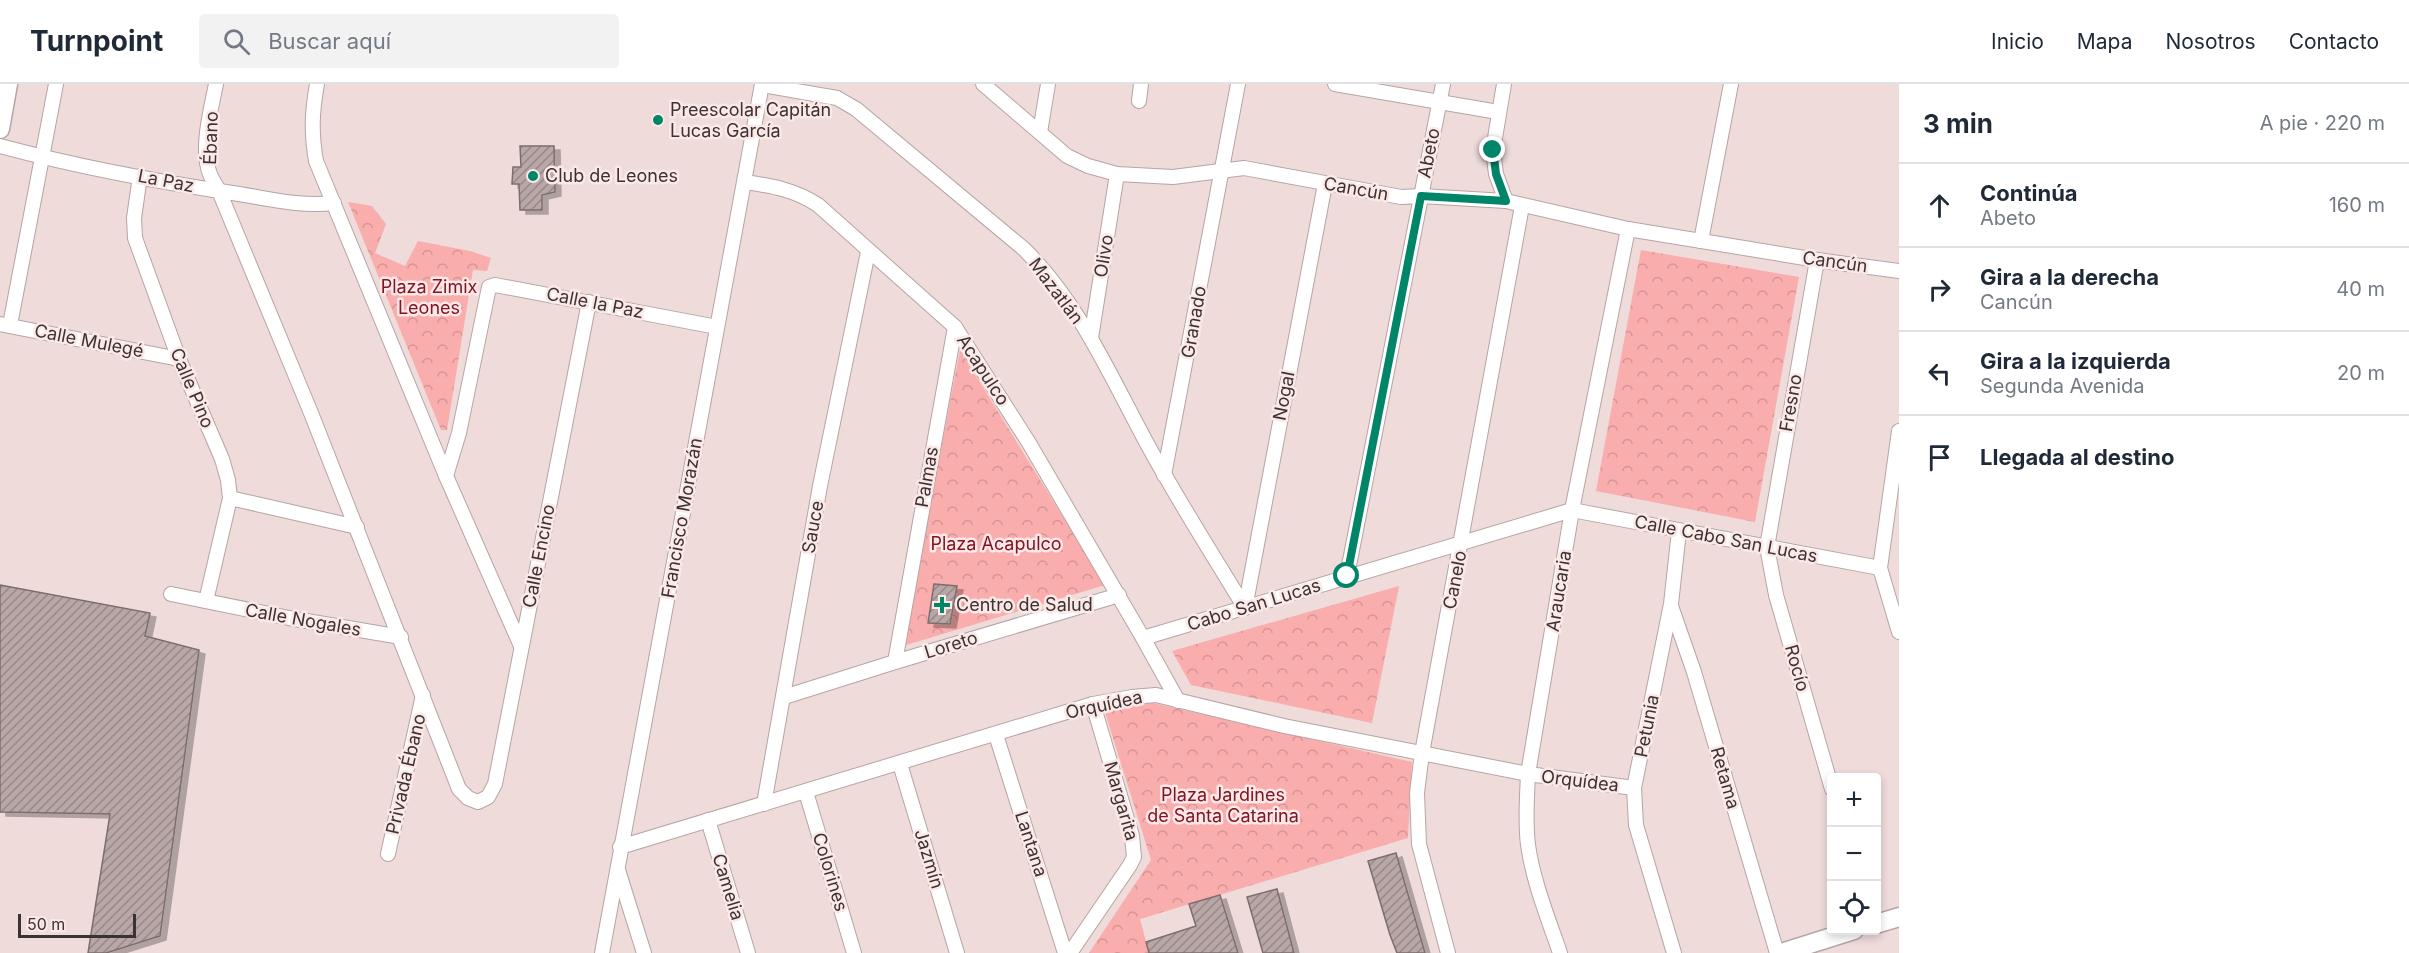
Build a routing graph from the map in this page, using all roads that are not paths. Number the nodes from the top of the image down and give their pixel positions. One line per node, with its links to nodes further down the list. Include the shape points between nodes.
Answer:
1 (8, 84): 17 (street)
2 (56, 84): 20 (street)
3 (216, 84): 26 (street, Ébano, via 207,152 209,172)
4 (317, 84): 29 (street, via 311,136 316,161)
5 (762, 84): 24 (street, Francisco Morazán); 40 (street, Mazatlán, via 837,98 856,109 1045,269)
6 (983, 84): 18 (street, Cancún)
7 (1048, 84): 18 (street)
8 (1141, 84): 14 (street)
9 (1238, 84): 21 (street, Granado)
10 (1335, 84): 15 (street)
11 (1443, 84): 15 (street, Abeto)
12 (1504, 84): 16 (street)
13 (1731, 84): 32 (street)
14 (1139, 101)
15 (1439, 103): 16 (street); 27 (street, Abeto)
16 (1498, 112): 28 (street, via 1493,150 1496,174)
17 (0, 129)
18 (1040, 132): 22 (street, Cancún, via 1067,156)
19 (0, 146): 20 (street, La Paz)
20 (42, 157): 23 (street, La Paz); 37 (street)
21 (1221, 169): 22 (street, Cancún, via 1173,177); 25 (street, Cancún, via 1244,168); 44 (street, Granado)
22 (1117, 174): 40 (street, Olivo)
23 (140, 176): 26 (street, La Paz); 41 (street, Calle Pino, via 135,238)
24 (745, 182): 33 (street, Acapulco, via 800,194 818,205); 38 (street, Francisco Morazán)
25 (1325, 184): 27 (street, Cancún, via 1401,197); 58 (street, Nogal)
26 (219, 191): 29 (street, La Paz, via 315,206); 48 (street, Ébano)
27 (1421, 196): 28 (street, Cancún); 53 (street, Abeto)
28 (1506, 201): 30 (street, Cancún)
29 (334, 203): 45 (street)
30 (1522, 206): 31 (street, Cancún); 50 (street, Canelo)
31 (1628, 229): 32 (street, Cancún); 47 (street, Araucaria)
32 (1701, 241): 34 (street, Cancún)
33 (868, 252): 39 (street, Acapulco); 65 (street, Sauce, via 820,486)
34 (1817, 260): 35 (street, Cancún); 51 (street, Fresno)
35 (1899, 271)
36 (589, 302): 38 (street, Calle la Paz); 45 (street, Calle la Paz, via 489,287); 62 (street, Calle Encino)
37 (5, 325): 41 (street, Calle Mulegé)
38 (717, 327): 78 (street, Francisco Morazán)
39 (955, 327): 55 (street, Acapulco); 63 (street, Palmas)
40 (1091, 338): 44 (street, Mazatlán)
41 (179, 359): 46 (street, Calle Pino, via 222,459)
42 (1899, 431): 43 (street)
43 (1896, 465): 52 (street)
44 (1164, 475): 58 (street, Mazatlán)
45 (447, 476): 62 (street)
46 (230, 498): 48 (street); 56 (street, Calle Pino)
47 (1572, 510): 49 (street, Calle Cabo San Lucas); 50 (street, Cabo San Lucas); 72 (street, Araucaria)
48 (357, 527): 60 (street, Ébano)
49 (1679, 531): 51 (street, Calle Cabo San Lucas); 57 (street, Petunia)
50 (1462, 542): 53 (street, Cabo San Lucas); 69 (street, Canelo)
51 (1767, 547): 52 (street, Calle Cabo San Lucas); 71 (street, Rocío, via 1776,595)
52 (1880, 568): 59 (street)
53 (1347, 576): 58 (street, Cabo San Lucas)
54 (171, 594): 56 (street, Calle Nogales)
55 (1119, 594): 61 (street, Acapulco); 63 (street, Loreto)
56 (206, 601): 60 (street, Calle Nogales)
57 (1671, 604): 73 (street, Petunia); 93 (street, Retama)
58 (1245, 608): 61 (street, Cabo San Lucas)
59 (1899, 632)
60 (401, 637): 64 (street, Ébano)
61 (1143, 638): 66 (street)
62 (521, 646): 75 (street, Calle Encino, via 495,784 488,797)
63 (895, 662): 65 (street, Loreto)
64 (423, 695): 75 (street, Ébano, via 459,789); 79 (street, Privada Ébano)
65 (784, 697): 76 (street, Sauce)
66 (1178, 701): 67 (street, Orquídea, via 1156,695); 69 (street, Orquídea)
67 (1093, 705): 68 (street, Orquídea); 89 (street, Margarita, via 1132,836 1134,857)
68 (996, 735): 70 (street, Orquídea); 89 (street, Lantana)
69 (1422, 753): 72 (street, Orquídea); 90 (street, Canelo, via 1417,793 1419,844)
70 (900, 764): 74 (street, Orquídea); 88 (street, Jazmín)
71 (1827, 773)
72 (1528, 774): 73 (street, Orquídea); 91 (street, Araucaria, via 1528,846)
73 (1634, 788): 92 (street, Petunia, via 1636,825)
74 (806, 792): 76 (street, Orquídea); 87 (street, Colorines)
75 (478, 802)
76 (764, 804): 77 (street, Orquídea)
77 (708, 820): 78 (street, Orquídea); 86 (street, Camelia)
78 (620, 847): 80 (street, Francisco Morazán)
79 (388, 854)
80 (617, 865): 84 (street, Francisco Morazán); 85 (street)
81 (1899, 917): 82 (street)
82 (1881, 922)
83 (1838, 935): 93 (street)
84 (602, 953)
85 (644, 953)
86 (748, 953)
87 (854, 953)
88 (957, 953)
89 (1068, 953)
90 (1448, 953)
91 (1560, 953)
92 (1674, 953)
93 (1779, 953)

